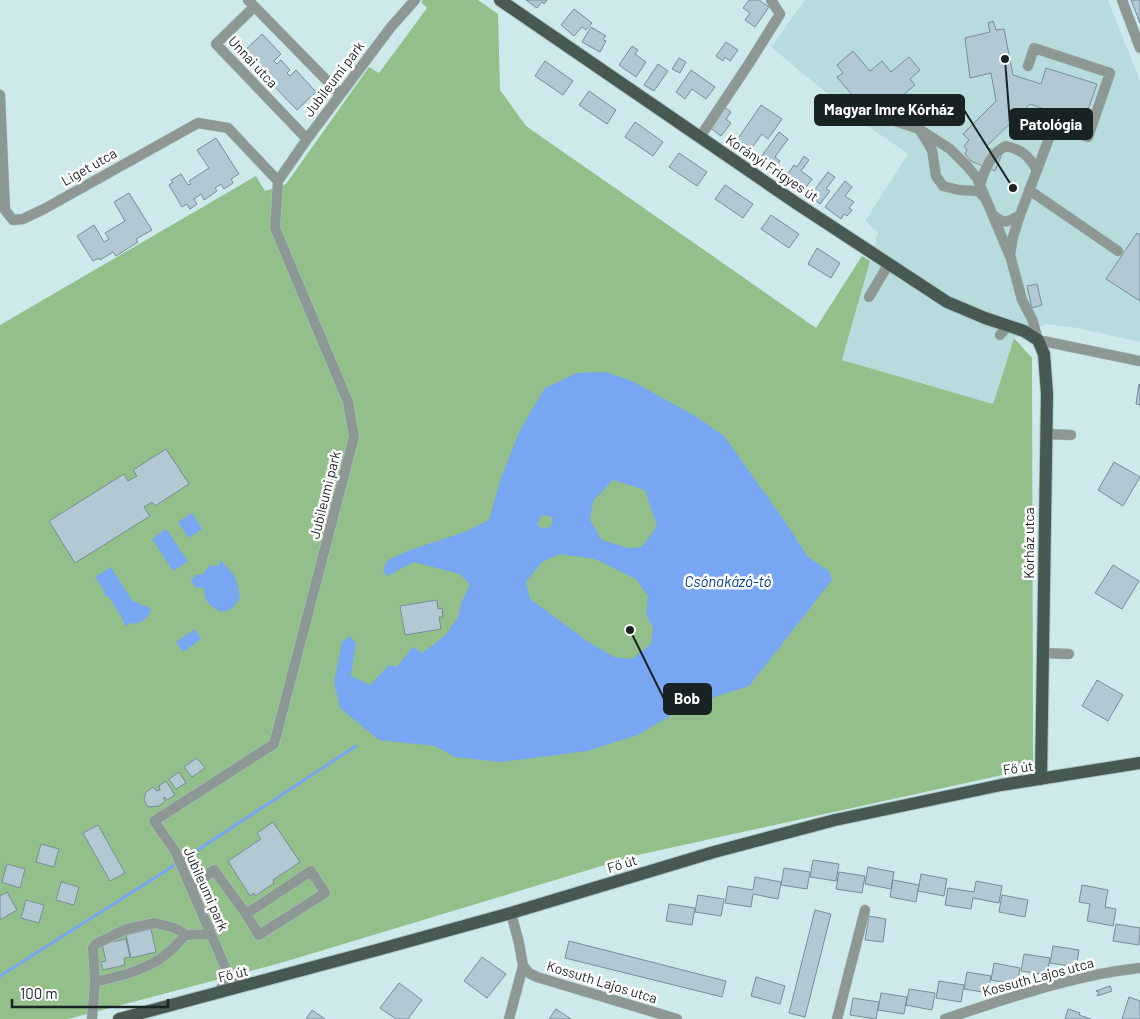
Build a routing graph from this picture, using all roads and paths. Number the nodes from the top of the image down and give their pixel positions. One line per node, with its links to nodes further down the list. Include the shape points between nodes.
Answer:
1 (415, 0): 8 (street, Jubileumi park, via 390,27)
2 (500, 0): 12 (main road, Korányi Frigyes út)
3 (772, 0): 12 (street, via 780,14)
4 (1122, 0): 6 (street)
5 (251, 4): 8 (street, Unnai utca); 13 (street, Unnai utca, via 216,44)
6 (1140, 48)
7 (1028, 66): 16 (street, via 1034,48 1110,73 1088,137 1054,125)
8 (340, 94): 13 (street, Jubileumi park)
9 (0, 95): 17 (street, Liget utca, via 5,210 13,220 44,209 198,123 228,128)
10 (889, 119): 11 (street)
11 (919, 129): 14 (street); 15 (street, via 932,150)
12 (700, 137): 25 (main road, Korányi Frigyes út)
13 (306, 139): 17 (street, Jubileumi park)
14 (950, 149): 15 (street, via 944,150); 18 (street)
15 (934, 163): 20 (street, via 936,176 944,186 978,191)
16 (1037, 170): 18 (street, via 1032,160 1019,149 1006,146 996,151); 19 (street)
17 (278, 181): 35 (street, Jubileumi park, via 275,228 348,402 354,436 274,744 154,821 175,851)
18 (980, 185): 20 (street)
19 (1029, 190): 22 (street); 23 (street)
20 (985, 198): 21 (street)
21 (992, 214): 22 (street, via 1008,222); 24 (street)
22 (1020, 215): 24 (street)
23 (1118, 251)
24 (1010, 255): 27 (street, via 1022,300)
25 (888, 265): 26 (street); 27 (main road, Korányi Frigyes út, via 947,302 1004,330 1024,331)
26 (869, 297)
27 (1038, 340): 28 (street); 29 (main road, Kórház utca, via 1044,354)
28 (1140, 361)
29 (1046, 434): 30 (street); 31 (main road, Kórház utca)
30 (1071, 435)
31 (1042, 653): 32 (street); 34 (main road, Kórház utca)
32 (1069, 654)
33 (1140, 763): 34 (main road, Fő út)
34 (1041, 779): 37 (main road, Fő út, via 835,820 714,852)
35 (191, 888): 38 (street, via 214,870); 39 (street, Jubileumi park)
36 (865, 910): 51 (street)
37 (511, 913): 41 (street); 45 (main road, Fő út)
38 (246, 914): 38 (street, via 311,871 325,893 259,935)
39 (210, 934): 40 (street); 43 (street, Jubileumi park)
40 (186, 935): 44 (street, via 168,953 132,973); 44 (street, via 175,928 155,923 126,929 96,944 93,948)
41 (523, 966): 49 (street); 50 (street, Kossuth Lajos utca, via 537,977)
42 (1140, 968): 52 (street, Kossuth Lajos utca, via 1030,991)
43 (226, 969): 45 (street); 46 (street)
44 (95, 982): 47 (street)
45 (255, 984): 46 (main road, Fő út)
46 (219, 993): 48 (main road, Fő út)
47 (92, 1019)
48 (119, 1019)
49 (509, 1019)
50 (677, 1019)
51 (837, 1019)
52 (945, 1019)

